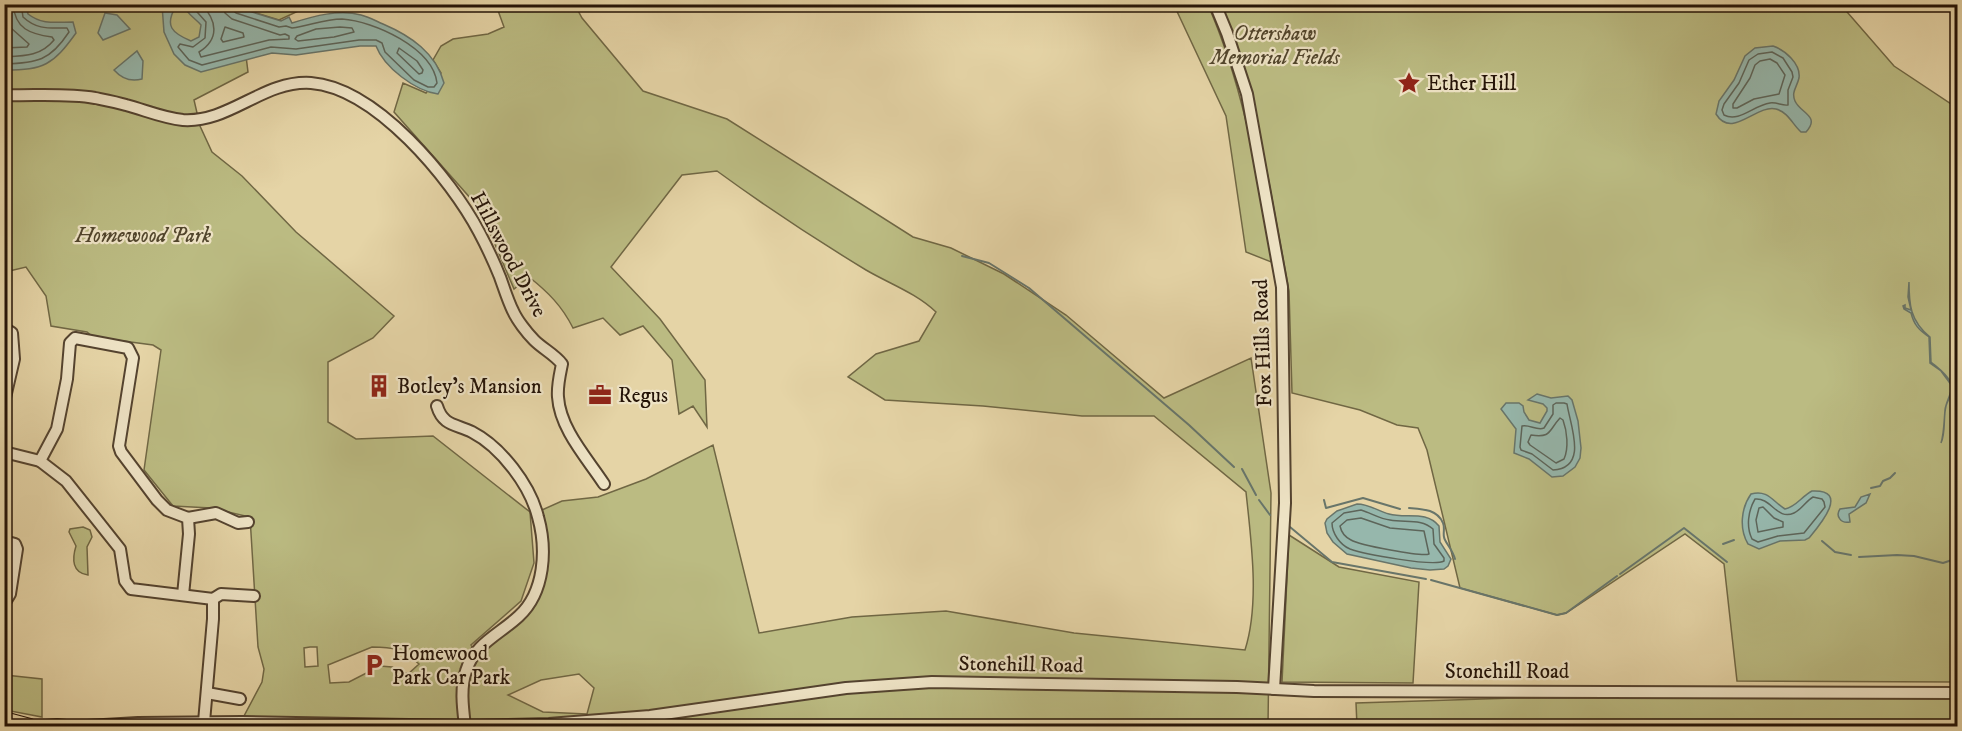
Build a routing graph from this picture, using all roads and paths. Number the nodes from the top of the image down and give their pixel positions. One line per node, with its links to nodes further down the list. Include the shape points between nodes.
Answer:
1 (1215, 4): 16 (street, Fox Hills Road, via 1247,94 1282,287 1285,503)
2 (4, 95): 8 (street, Hillswood Drive, via 91,98 183,120 202,119 291,83 314,83 363,104 420,150 463,204 512,309 533,339 562,364 558,395 561,412 567,429)
3 (4, 328): 4 (street, via 12,333 14,359)
4 (4, 402)
5 (437, 406): 26 (street, via 448,423 472,432 492,446 514,470 531,494 543,547 541,577 532,601 520,616 484,642 466,671)
6 (4, 452): 7 (street)
7 (40, 461): 9 (street, via 57,429 68,379 70,343 75,338 124,346 131,350 133,358 121,452 167,510); 12 (street, via 66,481 120,549 131,589)
8 (604, 484)
9 (188, 518): 10 (street, via 216,513 238,523); 12 (street)
10 (248, 522)
11 (4, 541): 15 (street, via 15,544 17,549 10,594)
12 (183, 595): 14 (street)
13 (254, 596): 14 (street, via 221,594)
14 (213, 599): 17 (street)
15 (4, 604)
16 (1274, 689): 18 (street, Stonehill Road); 26 (street, Stonehill Road, via 932,682 846,688 650,717)
17 (207, 693): 19 (street); 21 (street)
18 (1958, 693)
19 (240, 699)
20 (4, 719): 22 (main road)
21 (204, 722): 25 (street, Stonehill Road); 26 (street, Stonehill Road)
22 (30, 726)
23 (46, 726): 24 (street)
24 (66, 726)
25 (87, 726)
26 (465, 726)

